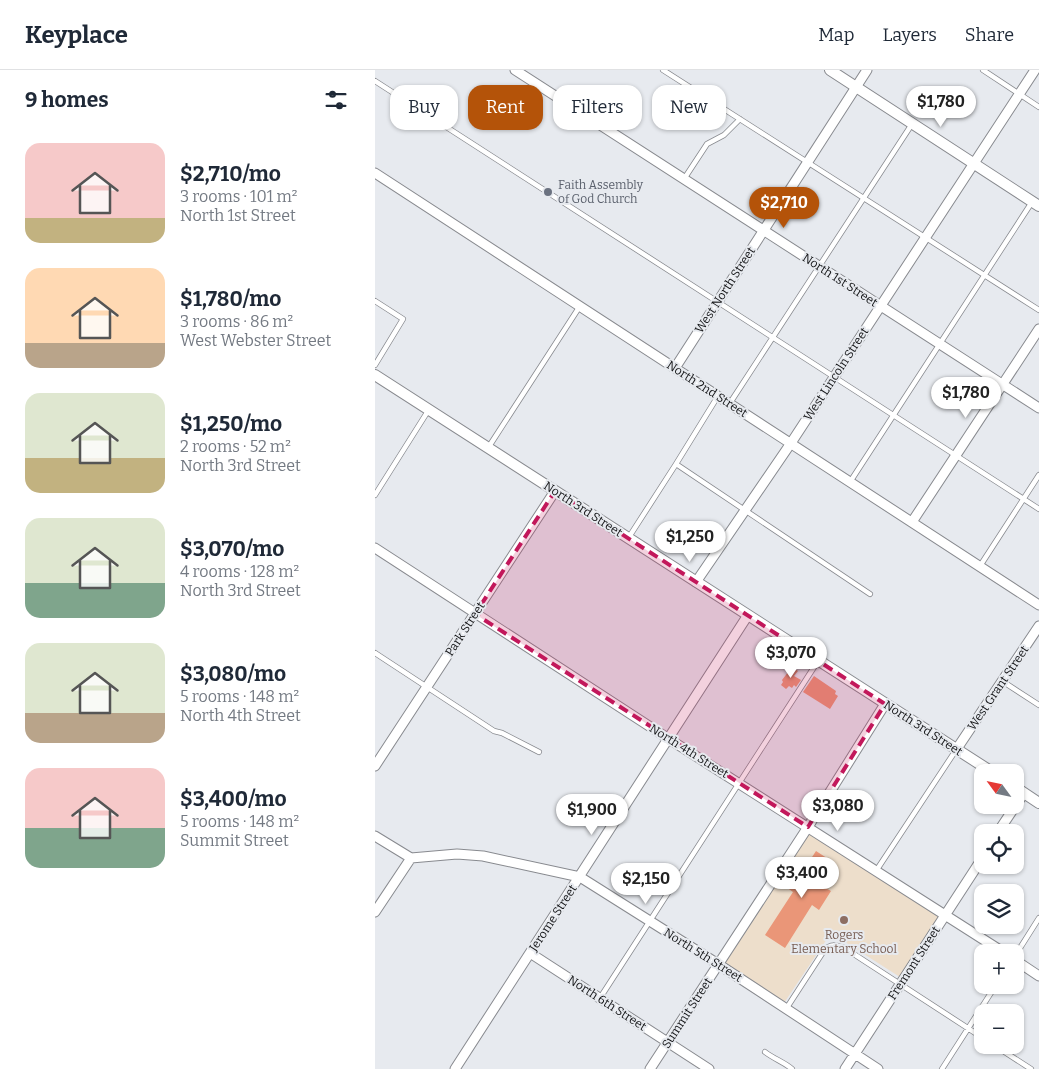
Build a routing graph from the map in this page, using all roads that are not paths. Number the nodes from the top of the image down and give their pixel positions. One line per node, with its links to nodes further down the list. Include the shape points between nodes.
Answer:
1 (515, 70): 16 (street, North 1st Street)
2 (663, 70): 11 (lane)
3 (830, 70): 8 (street)
4 (867, 70): 8 (street, West North Street)
5 (983, 70): 9 (lane)
6 (1035, 70): 9 (street, West Lincoln Street)
7 (375, 81): 24 (lane)
8 (856, 86): 12 (street); 13 (street, West North Street)
9 (1019, 94): 10 (lane); 14 (street, West Lincoln Street)
10 (1039, 107)
11 (740, 119): 13 (lane); 16 (lane, via 707,144)
12 (912, 124): 14 (street); 17 (lane)
13 (808, 162): 17 (lane); 19 (street, West North Street)
14 (973, 164): 18 (street); 20 (street, West Lincoln Street)
15 (375, 173): 25 (street, North 2nd Street)
16 (684, 179): 19 (street, North 1st Street)
17 (864, 198): 20 (lane); 21 (lane)
18 (1036, 204): 22 (lane)
19 (764, 230): 21 (street, North 1st Street); 24 (street, West North Street)
20 (926, 237): 22 (lane); 26 (street, West Lincoln Street)
21 (819, 266): 26 (street, North 1st Street); 29 (lane)
22 (985, 275): 27 (lane); 30 (lane)
23 (375, 300): 31 (lane, via 403,319)
24 (718, 301): 29 (lane); 32 (street, West North Street)
25 (580, 306): 32 (street, North 2nd Street); 42 (lane)
26 (880, 306): 30 (street, North 1st Street); 34 (street, West Lincoln Street)
27 (1039, 310)
28 (1039, 329): 35 (street)
29 (773, 337): 34 (lane); 37 (lane)
30 (939, 344): 35 (street, North 1st Street); 40 (lane)
31 (375, 365)
32 (675, 368): 36 (street, North 2nd Street)
33 (375, 375): 39 (street, North 3rd Street)
34 (835, 376): 40 (lane); 41 (street, West Lincoln Street)
35 (1002, 385): 38 (street, North 1st Street); 43 (street)
36 (718, 396): 37 (street, North 2nd Street); 44 (lane)
37 (729, 403): 41 (street, North 2nd Street)
38 (1039, 408)
39 (429, 410): 42 (street, North 3rd Street); 48 (lane)
40 (893, 415): 43 (lane); 46 (lane)
41 (791, 444): 46 (street, North 2nd Street); 51 (street, West Lincoln Street)
42 (489, 448): 47 (street, North 3rd Street)
43 (956, 456): 49 (lane); 52 (street)
44 (676, 464): 51 (lane); 53 (lane)
45 (1039, 476): 49 (lane)
46 (850, 482): 52 (street, North 2nd Street)
47 (555, 491): 53 (street, North 3rd Street); 59 (street, Park Street)
48 (375, 494)
49 (1024, 499): 50 (lane); 55 (lane)
50 (1039, 509)
51 (745, 511): 56 (street, West Lincoln Street); 57 (lane)
52 (912, 522): 55 (street, North 2nd Street)
53 (628, 538): 56 (street, North 3rd Street)
54 (375, 548): 59 (street, North 4th Street)
55 (980, 566): 58 (street, North 2nd Street)
56 (696, 582): 60 (street, North 3rd Street)
57 (870, 594)
58 (1039, 605)
59 (475, 614): 65 (street, Park Street); 68 (street, North 4th Street)
60 (748, 615): 63 (street, North 3rd Street); 68 (street, Jerome Street)
61 (1039, 626): 64 (street, West Grant Street)
62 (375, 654): 65 (lane)
63 (818, 660): 66 (street, North 3rd Street); 73 (lane)
64 (1002, 681): 67 (lane); 69 (street, West Grant Street)
65 (427, 687): 70 (lane, via 494,731); 72 (street, Park Street)
66 (885, 704): 69 (street, North 3rd Street); 76 (street, Summit Street)
67 (1039, 705)
68 (669, 739): 73 (street, North 4th Street); 81 (street, Jerome Street)
69 (957, 750): 71 (street, North 3rd Street); 79 (lane)
70 (539, 752)
71 (979, 764)
72 (375, 766)
73 (739, 783): 76 (street, North 4th Street); 85 (lane)
74 (1024, 793): 75 (street)
75 (1039, 803)
76 (808, 827): 79 (street, North 4th Street); 89 (street, Summit Street)
77 (375, 836): 78 (street)
78 (411, 858): 81 (street, North 5th Street, via 457,854 483,856); 82 (street)
79 (876, 871): 83 (street, North 4th Street)
80 (974, 871): 83 (street, Fremont Street)
81 (580, 877): 85 (street, North 5th Street); 88 (street, Jerome Street)
82 (375, 912)
83 (945, 915): 86 (street, North 4th Street); 92 (street, Fremont Street)
84 (1039, 918): 87 (lane)
85 (649, 921): 89 (street, North 5th Street); 94 (lane)
86 (990, 944)
87 (1023, 944)
88 (530, 953): 94 (street, North 6th Street); 102 (street, Jerome Street)
89 (718, 964): 95 (street, North 5th Street); 98 (street, Summit Street)
90 (1024, 966): 91 (street)
91 (1039, 976)
92 (899, 985): 95 (lane, via 843,947 829,945); 96 (lane); 100 (street, Fremont Street)
93 (990, 994): 96 (lane)
94 (599, 998): 98 (street, North 6th Street)
95 (786, 1009): 100 (street, North 5th Street)
96 (968, 1028): 97 (lane); 108 (lane)
97 (974, 1032)
98 (667, 1042): 103 (street, Summit Street); 104 (street, North 6th Street)
99 (765, 1052): 105 (lane)
100 (855, 1054): 106 (street, Fremont Street); 107 (street, North 5th Street)
101 (1008, 1054): 109 (lane)
102 (455, 1069)
103 (650, 1069)
104 (709, 1069)
105 (792, 1069)
106 (845, 1069)
107 (878, 1069)
108 (942, 1069)
109 (1031, 1069)

